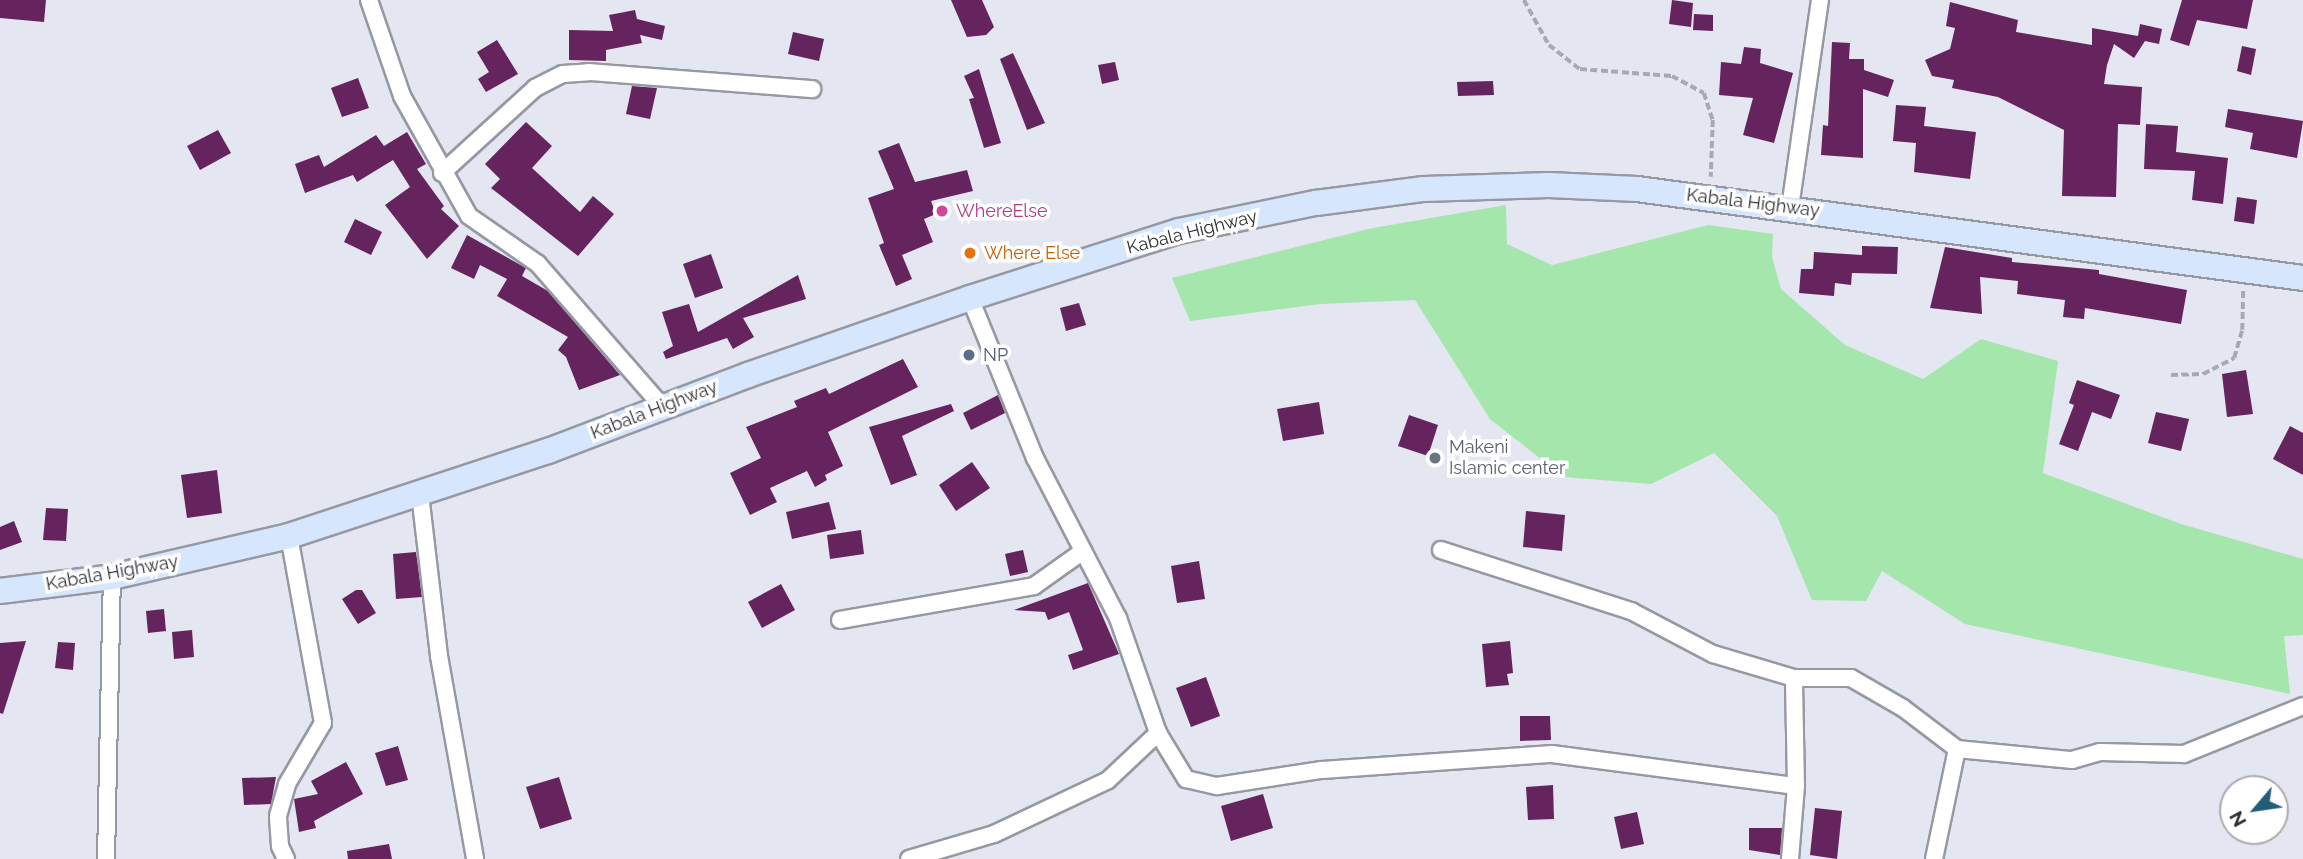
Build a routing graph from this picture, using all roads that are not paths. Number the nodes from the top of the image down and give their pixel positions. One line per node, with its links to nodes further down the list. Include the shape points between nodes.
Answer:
1 (369, 0): 4 (street, via 402,96)
2 (1821, 0): 5 (street)
3 (812, 89): 4 (street, via 589,72 564,74 535,88)
4 (442, 173): 8 (street, via 470,216 538,264)
5 (1790, 208): 6 (main road, Kabala Highway); 7 (main road, Kabala Highway, via 1549,185 1424,189 1316,203 1179,231)
6 (2303, 278)
7 (970, 298): 8 (main road, Kabala Highway); 12 (street, via 1035,458)
8 (662, 406): 9 (main road, Kabala Highway)
9 (420, 494): 10 (main road, Kabala Highway); 23 (street, via 439,656)
10 (289, 536): 13 (main road, Kabala Highway); 22 (street, via 323,723 286,784 278,816 280,846)
11 (1441, 550): 16 (street, via 1631,611 1713,654)
12 (1083, 551): 15 (street, via 1034,586); 18 (street, via 1118,618)
13 (112, 577): 14 (main road, Kabala Highway); 21 (street)
14 (0, 591)
15 (840, 620)
16 (1794, 678): 19 (street, via 1851,678); 20 (street)
17 (2303, 706): 19 (street, via 2184,754 2100,752 2072,760)
18 (1158, 733): 20 (street, via 1186,779 1217,786 1322,770 1552,754); 24 (street, via 1108,780 993,834)
19 (1957, 749): 26 (street)
20 (1796, 786): 25 (street)
21 (106, 859)
22 (286, 859)
23 (475, 859)
24 (909, 859)
25 (1790, 859)
26 (1934, 859)

